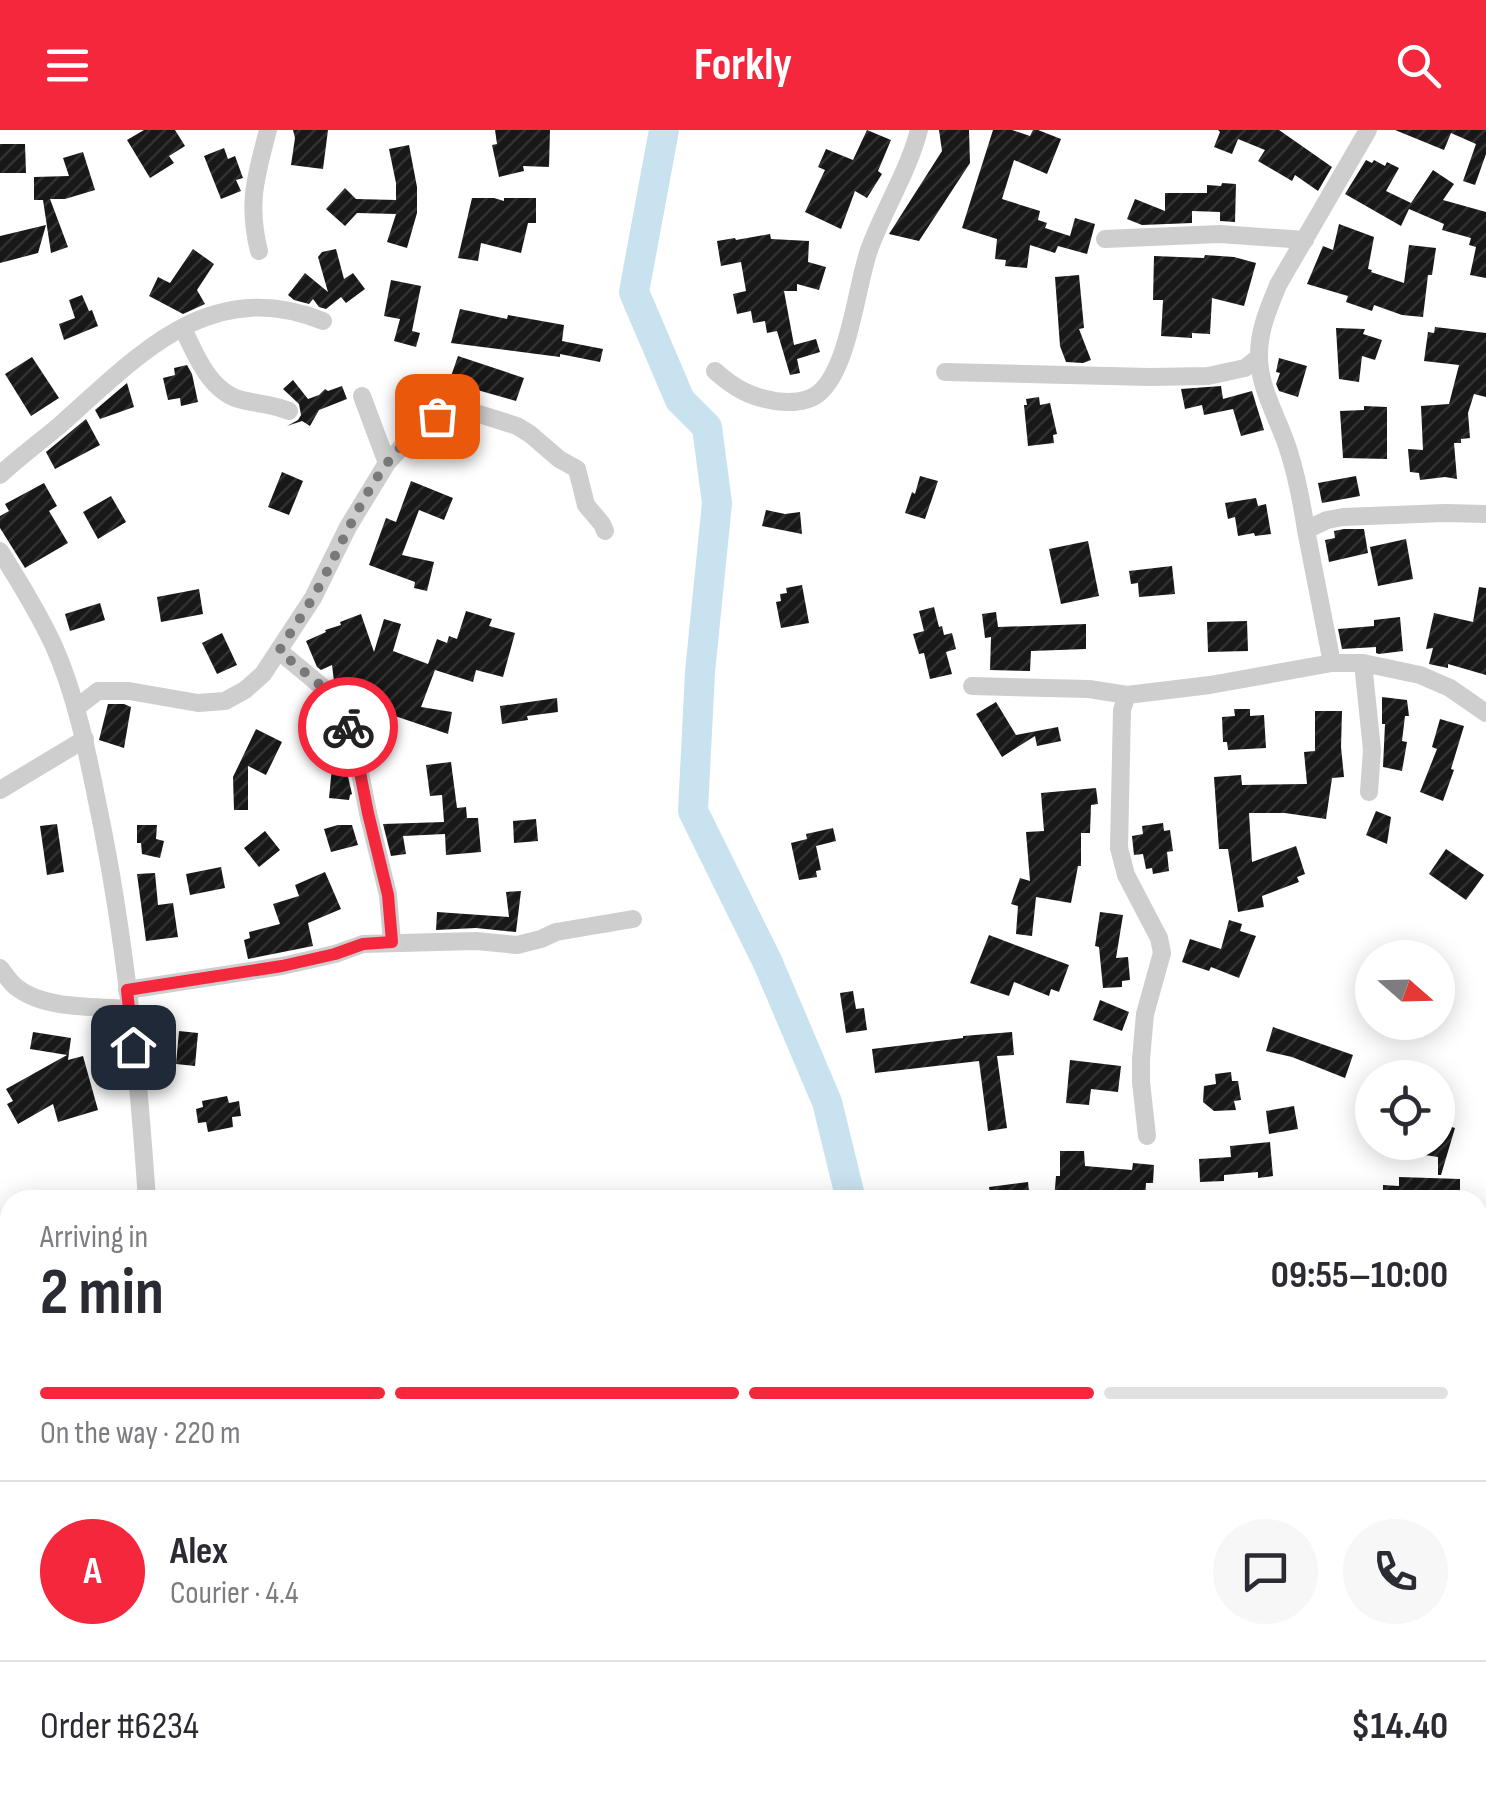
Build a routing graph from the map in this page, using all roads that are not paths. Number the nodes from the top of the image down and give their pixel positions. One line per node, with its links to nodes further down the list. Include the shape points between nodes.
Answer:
1 (268, 130): 6 (street, via 252,197)
2 (919, 130): 10 (street, via 868,255 832,378 818,394 785,402 748,395)
3 (1368, 130): 5 (street)
4 (1105, 239): 5 (street, via 1220,234)
5 (1305, 240): 9 (street, via 1266,312)
6 (258, 250)
7 (323, 321): 8 (street, via 264,306 236,307)
8 (183, 328): 13 (street, via 222,391); 15 (street, via 138,354)
9 (1259, 357): 11 (street, via 1245,368 1208,376); 17 (street, via 1290,452)
10 (715, 372)
11 (944, 372)
12 (362, 396): 14 (street)
13 (288, 411)
14 (387, 463): 18 (street, via 437,416 496,419 576,468 586,505); 20 (street)
15 (0, 474)
16 (1486, 514): 17 (street, via 1343,516)
17 (1306, 530): 21 (street)
18 (604, 531)
19 (0, 552): 25 (street, via 54,647)
20 (279, 651): 25 (street, via 264,674 225,701 98,691); 31 (street, via 337,699 354,742)
21 (1332, 663): 22 (street); 24 (street)
22 (1363, 663): 26 (street, via 1420,675); 29 (street, via 1372,750)
23 (972, 686): 24 (street)
24 (1127, 695): 35 (street, via 1119,848 1162,953 1140,1059)
25 (76, 708): 27 (street)
26 (1486, 713)
27 (84, 739): 28 (street); 33 (street)
28 (0, 790)
29 (1368, 792)
30 (633, 919): 31 (street, via 517,944)
31 (392, 942): 33 (street)
32 (0, 968): 34 (street, via 34,998)
33 (127, 990): 34 (street)
34 (129, 1009): 36 (street)
35 (1148, 1136)
36 (146, 1190)

